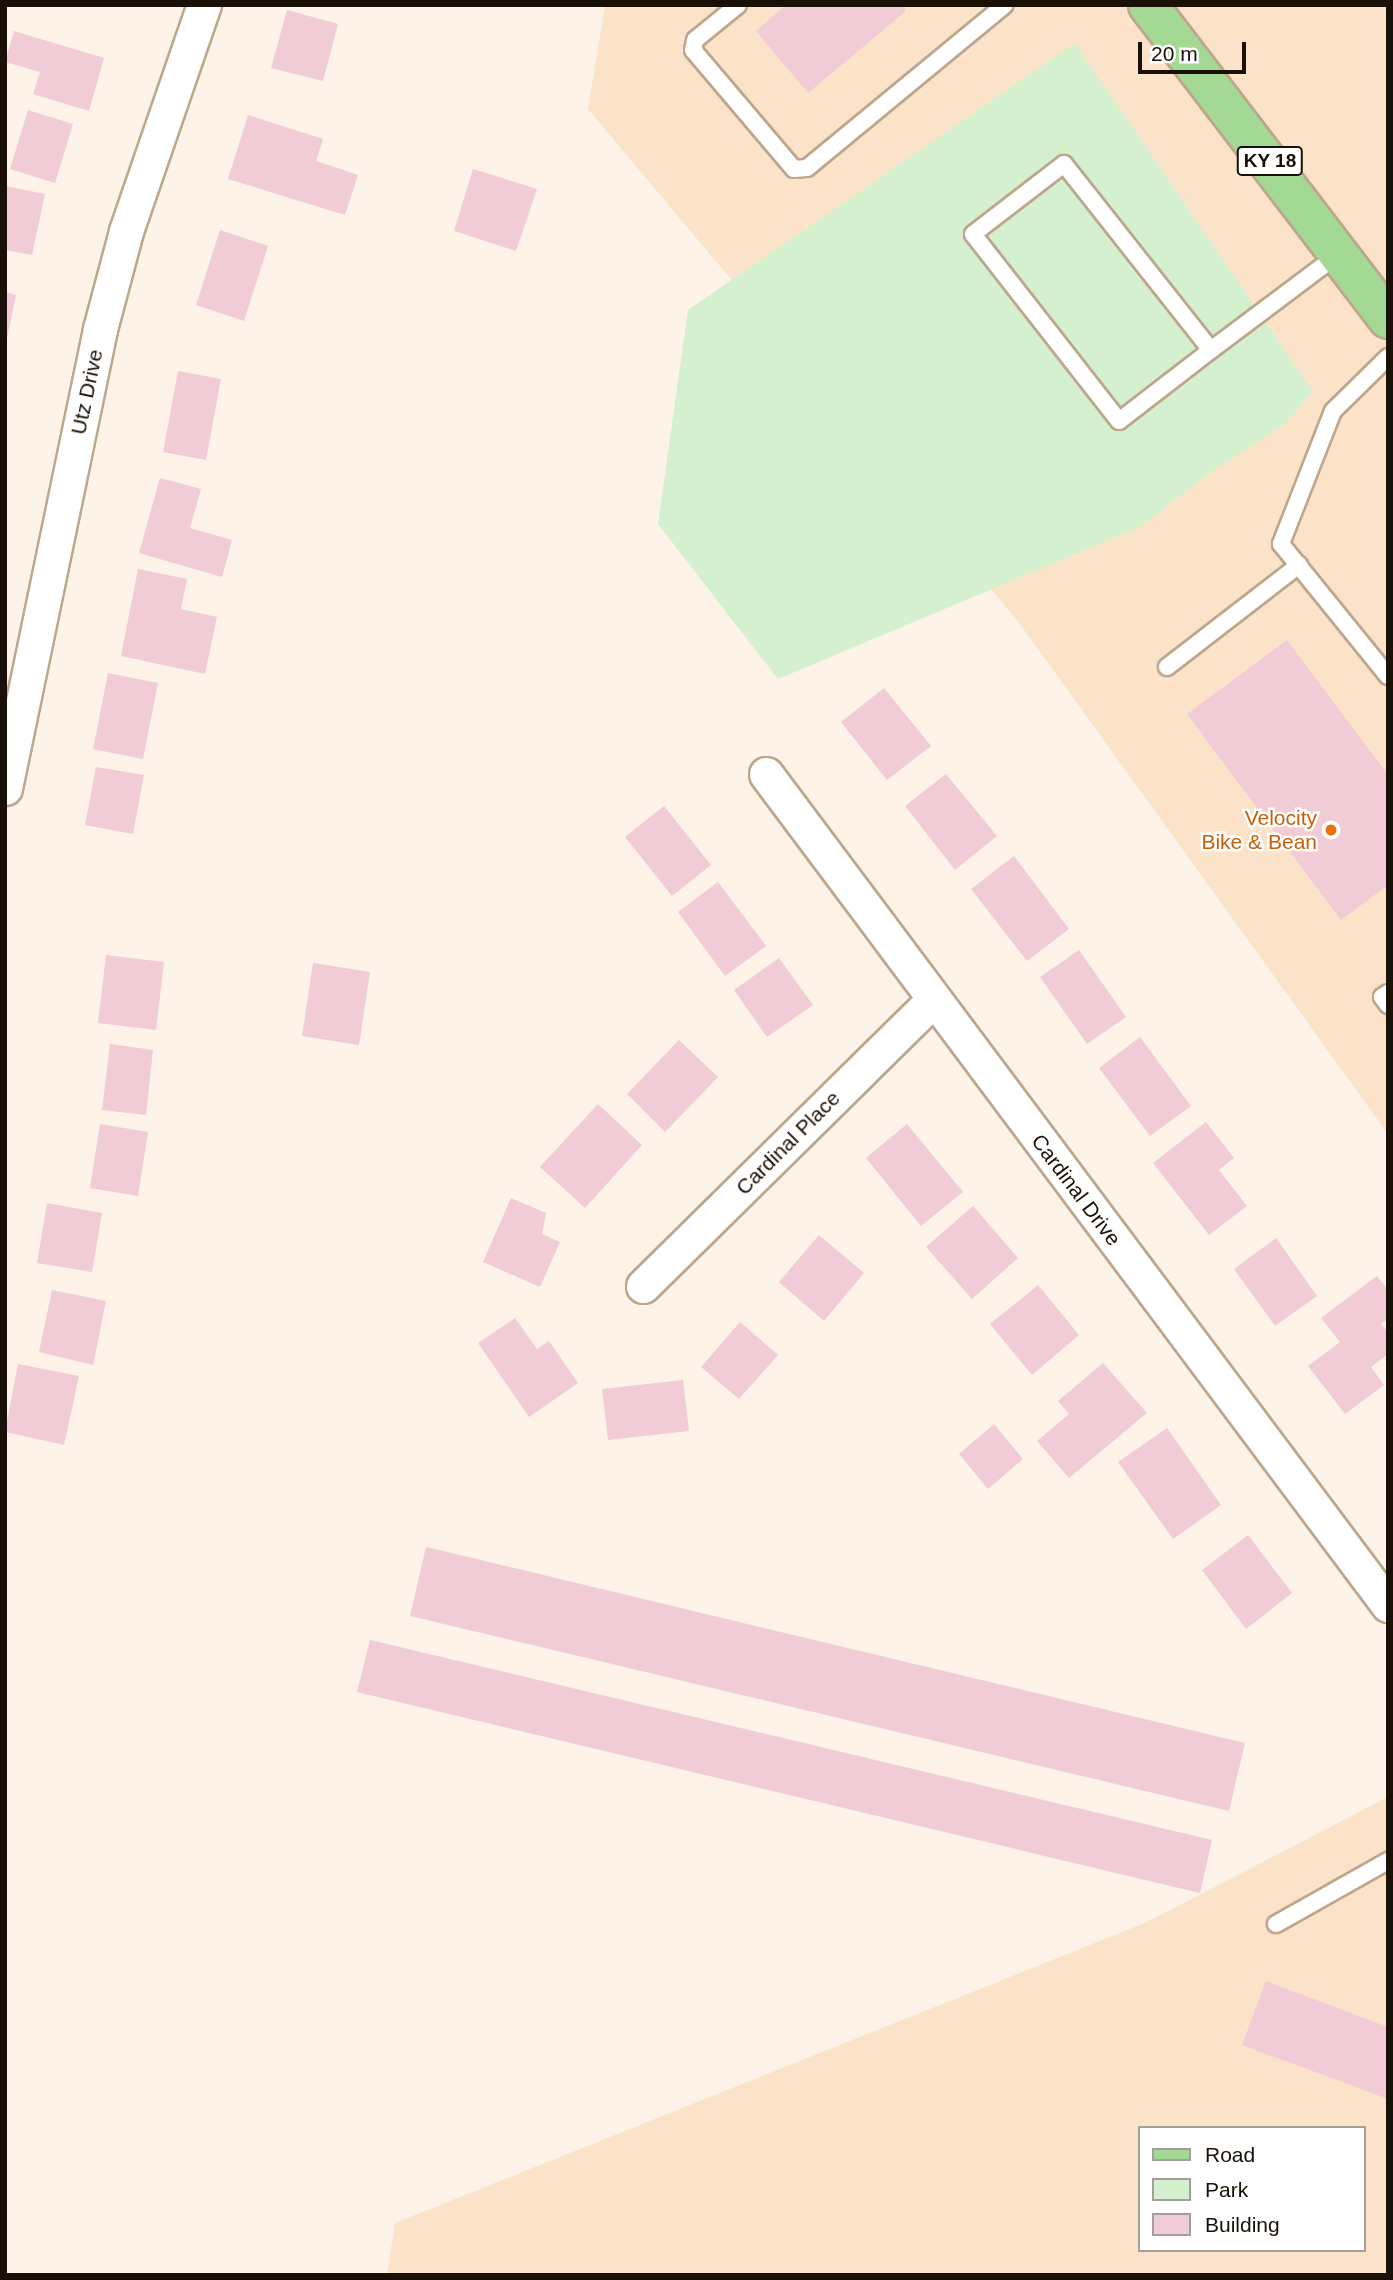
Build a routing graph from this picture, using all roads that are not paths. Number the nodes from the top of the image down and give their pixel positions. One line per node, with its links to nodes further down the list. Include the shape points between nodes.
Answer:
1 (204, 5): 13 (street, Utz Drive, via 126,231 100,329)
2 (738, 5): 3 (lane, via 695,40 693,50 794,169 807,168)
3 (1005, 5)
4 (1149, 5): 5 (main road, KY 18)
5 (1339, 254): 6 (main road, KY 18); 7 (lane)
6 (1388, 319)
7 (1211, 350): 7 (lane, via 1064,163 973,234 1119,421)
8 (1388, 358): 9 (lane, via 1333,411 1281,544)
9 (1299, 565): 10 (lane); 11 (lane)
10 (1167, 667)
11 (1388, 676)
12 (766, 774): 15 (street, Cardinal Drive)
13 (5, 788)
14 (1388, 993): 16 (lane, via 1382,997)
15 (933, 1000): 17 (street, Cardinal Place); 18 (street, Cardinal Drive)
16 (1388, 1005)
17 (642, 1286)
18 (1388, 1605)
19 (1388, 1861): 20 (lane)
20 (1276, 1924)

